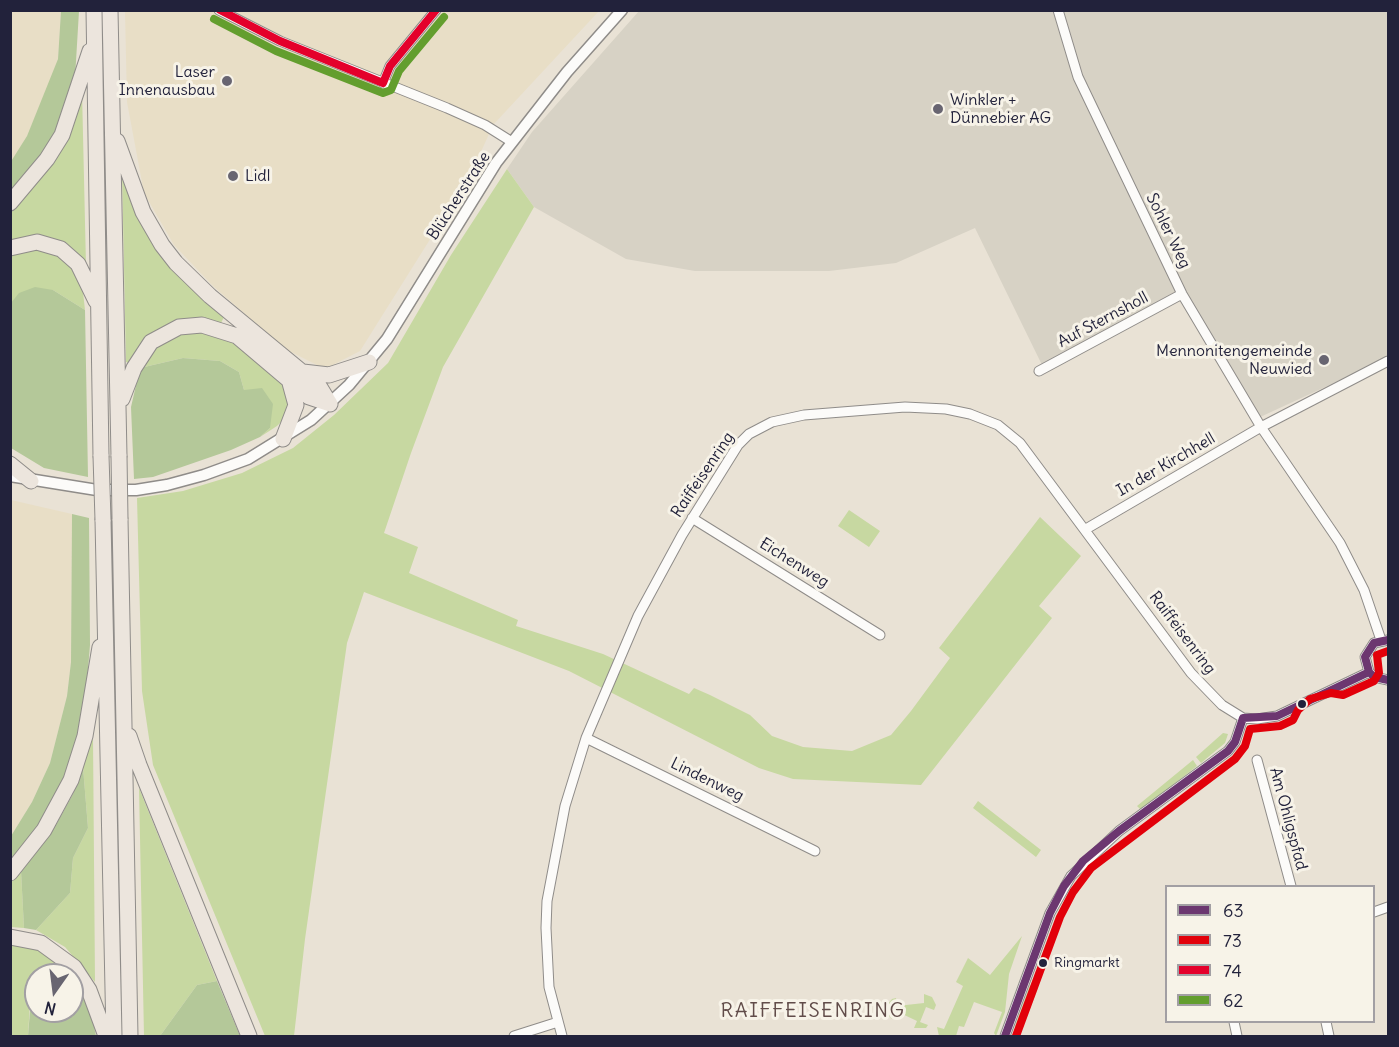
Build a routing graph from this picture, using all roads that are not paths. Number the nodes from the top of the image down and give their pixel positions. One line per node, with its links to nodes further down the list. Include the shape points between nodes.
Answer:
1 (94, 10): 7 (highway)
2 (110, 10): 9 (highway)
3 (219, 10): 8 (street, via 280,41)
4 (436, 10): 8 (street, via 390,66)
5 (622, 10): 10 (street, Blücherstraße)
6 (1058, 10): 13 (street, Sohler Weg, via 1078,77)
7 (94, 36): 11 (highway, via 62,135 37,173); 14 (highway)
8 (383, 82): 10 (street, via 477,122)
9 (112, 127): 18 (highway, via 136,196 162,245 210,296); 20 (highway)
10 (512, 142): 16 (street, Blücherstraße, via 469,203 404,314)
11 (10, 203)
12 (10, 248): 14 (highway, via 37,242 61,249 78,264)
13 (1182, 294): 17 (street, Auf Sternsholl); 21 (street, Sohler Weg)
14 (99, 309): 28 (highway, bridge)
15 (1389, 361): 21 (street, In der Kirchhell)
16 (369, 362): 18 (highway, via 329,375); 19 (street, Blücherstraße)
17 (1039, 371)
18 (295, 374): 19 (highway, via 313,399); 20 (highway, via 225,331 202,325 179,327 159,336 144,349); 22 (highway, via 296,405)
19 (330, 404): 22 (street, Blücherstraße)
20 (119, 407): 34 (highway, bridge)
21 (1262, 427): 27 (street, In der Kirchhell); 30 (street, Sohler Weg, via 1340,543)
22 (283, 440): 25 (street, Blücherstraße, via 230,466 167,485 97,490)
23 (10, 464): 25 (highway)
24 (10, 476): 25 (street, Blücherstraße)
25 (31, 481)
26 (692, 518): 27 (street, Raiffeisenring, via 738,446 749,434 772,422 814,414 911,408 946,409 998,425 1020,443); 29 (street, Eichenweg); 35 (street, Raiffeisenring, via 638,616)
27 (1086, 529): 33 (street, Raiffeisenring, via 1191,673 1222,705)
28 (106, 609): 38 (highway, via 85,736 71,780 45,830); 43 (highway)
29 (880, 635)
30 (1385, 640): 31 (street, via 1374,643 1365,657)
31 (1369, 672): 32 (street); 33 (street, Raiffeisenring, via 1277,716)
32 (1389, 680)
33 (1243, 718): 48 (street, via 1228,751 1119,831 1071,876 1050,913)
34 (124, 721): 44 (highway); 45 (highway, via 138,765)
35 (586, 738): 37 (street, Lindenweg); 41 (street, Raiffeisenring, via 565,806 547,901 546,955)
36 (1257, 760): 39 (street, Am Ohligspfad)
37 (815, 851)
38 (10, 873)
39 (1291, 885)
40 (10, 937): 42 (highway, via 41,943 74,967 92,997)
41 (558, 1022): 46 (street); 47 (street, Raiffeisenring)
42 (106, 1036)
43 (114, 1036)
44 (130, 1036)
45 (249, 1036)
46 (514, 1036)
47 (561, 1036)
48 (1005, 1036)

